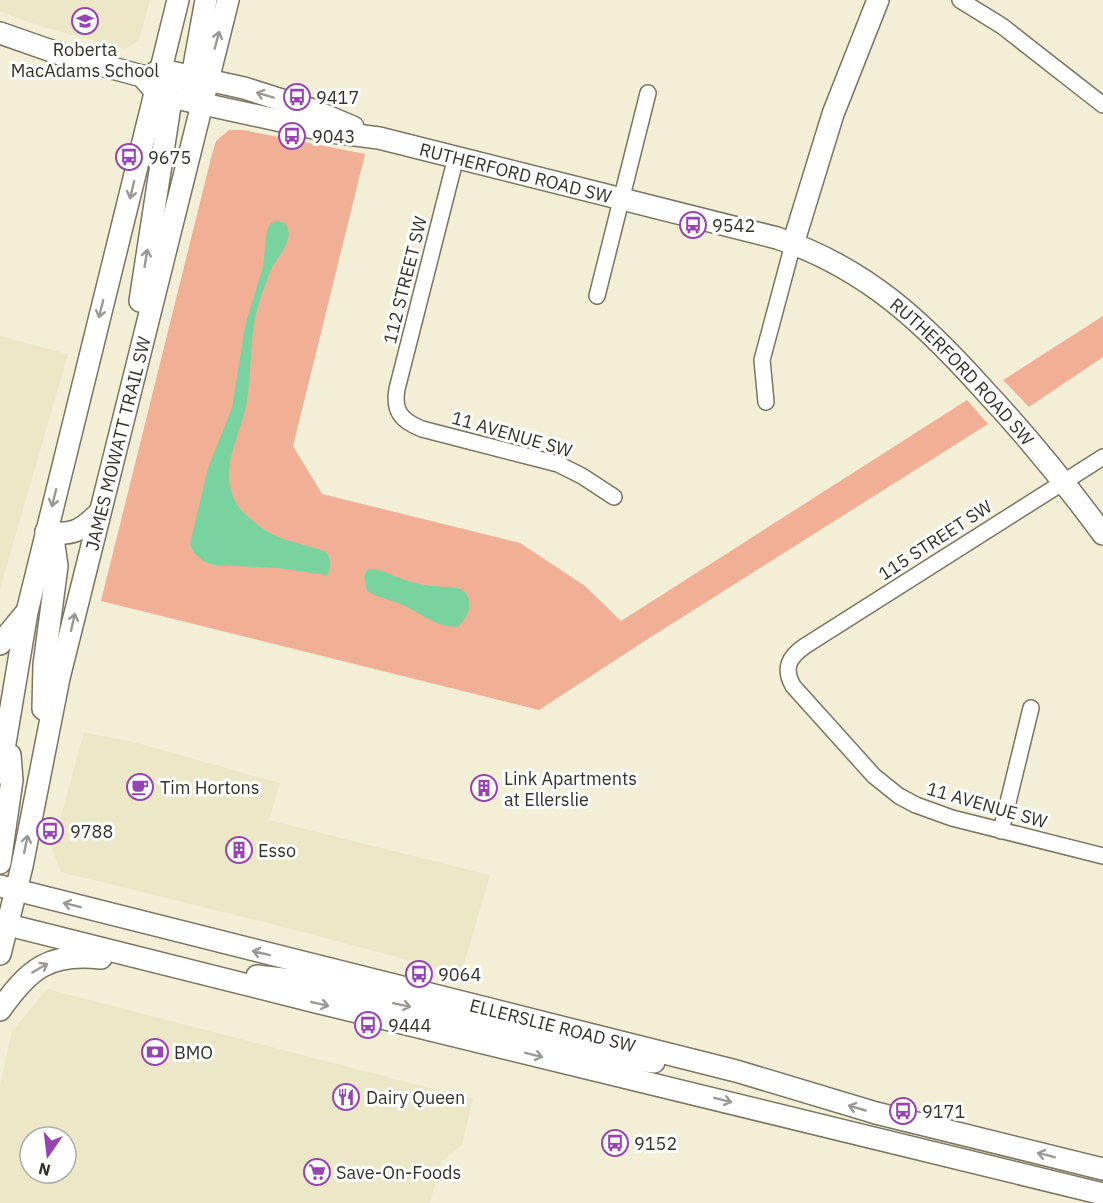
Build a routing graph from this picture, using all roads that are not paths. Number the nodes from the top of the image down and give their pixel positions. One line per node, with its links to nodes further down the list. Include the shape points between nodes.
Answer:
1 (178, 0): 7 (main road)
2 (206, 0): 8 (main road)
3 (228, 0): 8 (main road, JAMES MOWATT TRAIL SW, one-way to 3)
4 (878, 0): 16 (main road, via 826,133)
5 (960, 0): 12 (street, via 1002,26)
6 (0, 33): 7 (main road, RUTHERFORD ROAD SW, via 60,54)
7 (152, 73): 8 (main road, RUTHERFORD ROAD SW); 10 (main road)
8 (200, 79): 11 (main road, JAMES MOWATT TRAIL SW); 13 (main road, RUTHERFORD ROAD SW, one-way to 8, via 310,109)
9 (648, 93): 15 (street)
10 (164, 94): 11 (main road, RUTHERFORD ROAD SW); 18 (main road, one-way to 10, via 138,310); 25 (main road, one-way to 25)
11 (201, 104): 13 (main road, RUTHERFORD ROAD SW); 18 (main road, JAMES MOWATT TRAIL SW)
12 (1103, 105)
13 (379, 138): 14 (main road, RUTHERFORD ROAD SW)
14 (456, 157): 15 (main road, RUTHERFORD ROAD SW); 20 (street, 112 STREET SW, via 397,389)
15 (622, 199): 16 (main road, RUTHERFORD ROAD SW); 17 (street)
16 (793, 244): 19 (street, via 762,360); 22 (main road, RUTHERFORD ROAD SW, via 867,282 909,313 947,349)
17 (597, 296)
18 (138, 357): 24 (main road, JAMES MOWATT TRAIL SW)
19 (766, 402)
20 (398, 414): 23 (street, 11 AVENUE SW, via 422,429 558,464)
21 (1103, 457): 22 (street, 115 STREET SW)
22 (1064, 481): 26 (main road, RUTHERFORD ROAD SW); 29 (street, 115 STREET SW)
23 (614, 497)
24 (99, 513): 25 (main road, via 85,528 62,535); 34 (main road, JAMES MOWATT TRAIL SW, one-way to 24)
25 (46, 532): 27 (main road); 34 (main road, via 54,545 57,566 44,665)
26 (1103, 534)
27 (27, 612): 28 (main road); 31 (main road)
28 (0, 644)
29 (790, 658): 36 (street, 11 AVENUE SW, via 788,673 793,686 884,785 916,806)
30 (0, 672): 31 (main road)
31 (12, 700): 33 (main road)
32 (1031, 708): 36 (street)
33 (4, 734): 35 (main road); 38 (main road, via 12,780)
34 (45, 746): 39 (main road, JAMES MOWATT TRAIL SW, one-way to 34, via 36,797)
35 (0, 773)
36 (1001, 831): 37 (street, 11 AVENUE SW)
37 (1103, 856)
38 (0, 862)
39 (5, 890): 40 (main road, JAMES MOWATT TRAIL SW); 44 (main road, ELLERSLIE ROAD SW, one-way to 39)
40 (2, 921): 41 (main road, JAMES MOWATT TRAIL SW); 42 (main road, ELLERSLIE ROAD SW)
41 (0, 954)
42 (162, 964): 43 (main road, ELLERSLIE ROAD SW); 45 (main road, one-way to 42, via 29,974 63,957)
43 (199, 974): 44 (main road, one-way to 44, via 291,980 465,1019); 46 (main road, ELLERSLIE ROAD SW, one-way to 46)
44 (486, 1008): 47 (main road, ELLERSLIE ROAD SW)
45 (0, 1010)
46 (460, 1037): 47 (main road, via 480,1028 500,1030 627,1059); 49 (main road, ELLERSLIE ROAD SW, one-way to 49)
47 (735, 1071): 48 (main road, ELLERSLIE ROAD SW, one-way to 47, via 876,1113)
48 (1103, 1169)
49 (1103, 1194)

